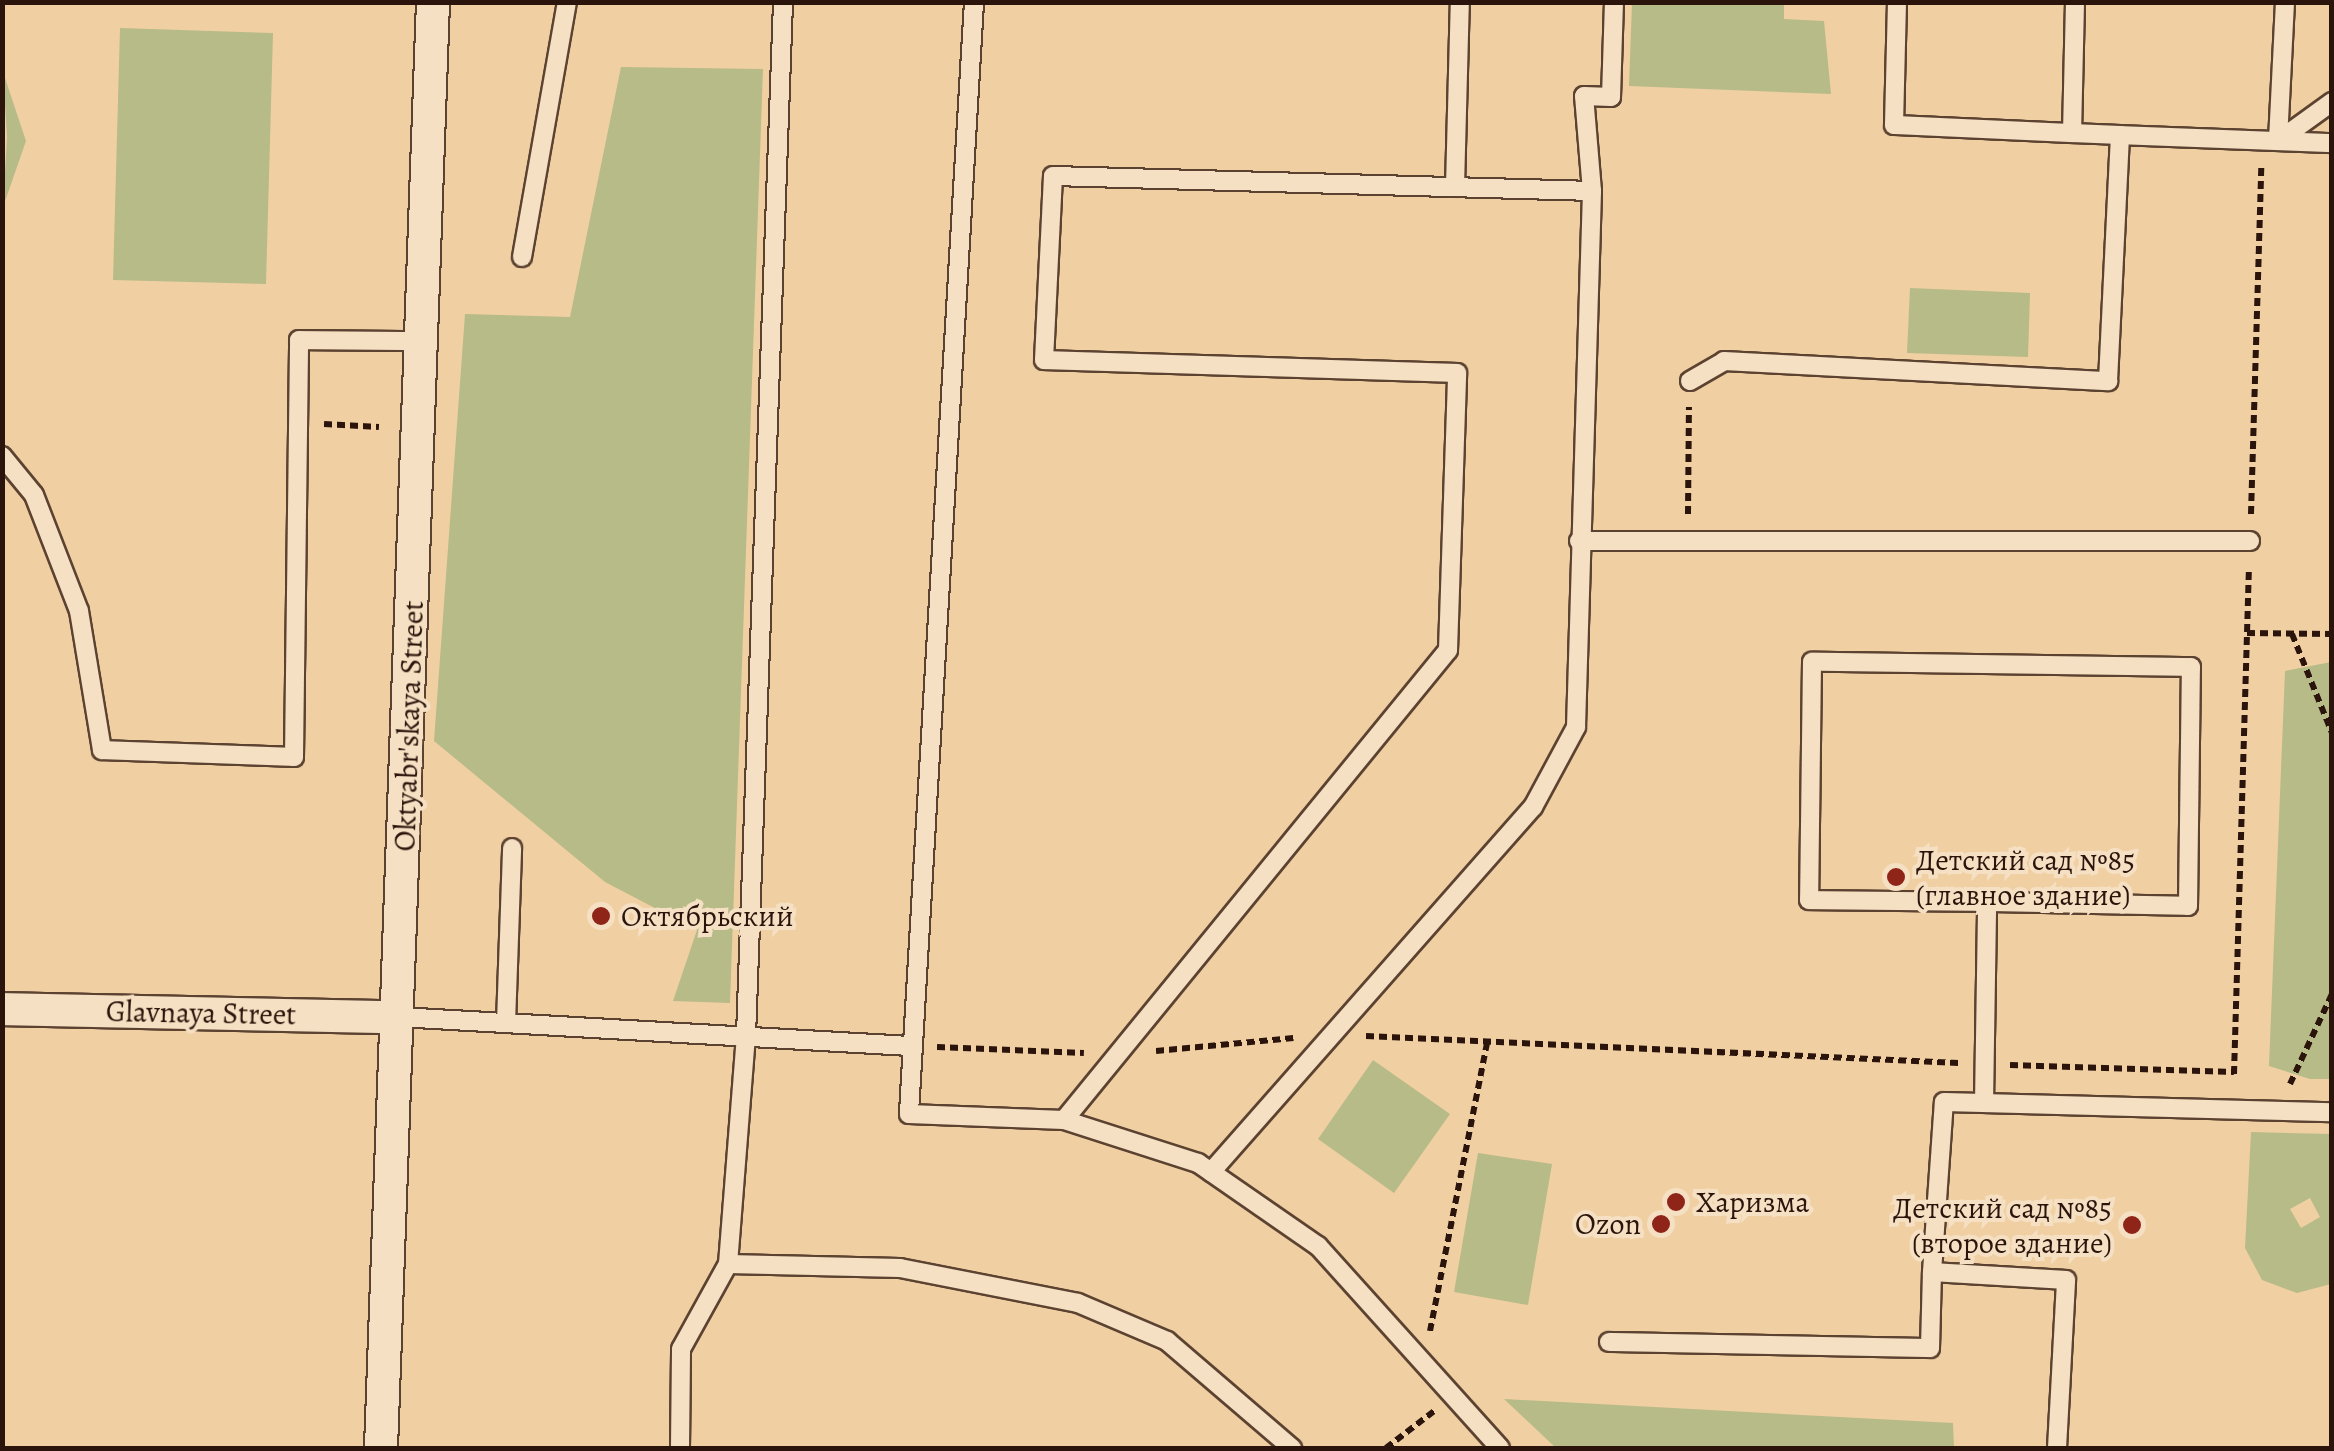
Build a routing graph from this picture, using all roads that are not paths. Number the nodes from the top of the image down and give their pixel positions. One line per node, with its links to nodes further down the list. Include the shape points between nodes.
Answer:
1 (433, 2): 18 (street, Oktyabr'skaya Street)
2 (567, 2): 17 (lane)
3 (783, 2): 28 (lane)
4 (974, 2): 29 (lane)
5 (1460, 2): 15 (lane)
6 (1614, 2): 16 (lane, via 1611,97 1584,96)
7 (1897, 2): 11 (lane, via 1894,125)
8 (2075, 2): 11 (lane)
9 (2285, 2): 13 (lane)
10 (2332, 102): 13 (lane)
11 (2072, 133): 12 (lane)
12 (2120, 134): 13 (lane); 19 (lane, via 2108,381 1724,361)
13 (2270, 141): 14 (lane)
14 (2332, 143)
15 (1456, 187): 16 (lane); 32 (lane, via 1053,176 1044,360 1458,373 1448,650)
16 (1592, 190): 22 (lane)
17 (522, 257)
18 (422, 341): 20 (lane, via 298,340 294,757 102,750 79,610 34,496); 26 (street, Oktyabr'skaya Street)
19 (1690, 380)
20 (2, 456)
21 (2250, 541): 22 (lane)
22 (1579, 542): 33 (lane, via 1576,727 1533,807)
23 (512, 848): 27 (lane)
24 (1986, 902): 24 (lane, via 2188,906 2191,667 1812,662 1809,900); 30 (lane)
25 (2, 1009): 26 (street, Glavnaya Street)
26 (399, 1017): 27 (lane); 37 (street, Oktyabr'skaya Street)
27 (506, 1023): 28 (lane)
28 (746, 1036): 29 (lane); 34 (lane)
29 (910, 1046): 32 (lane, via 909,1114)
30 (1984, 1103): 31 (lane); 35 (lane, via 1944,1102)
31 (2332, 1112)
32 (1064, 1120): 33 (lane)
33 (1211, 1172): 40 (lane, via 1318,1246)
34 (728, 1264): 38 (lane, via 681,1349); 39 (lane, via 916,1270 1078,1303 1167,1341)
35 (1932, 1272): 36 (lane, via 1930,1348); 41 (lane, via 2066,1280)
36 (1609, 1342)
37 (381, 1448)
38 (680, 1448)
39 (1292, 1448)
40 (1500, 1448)
41 (2058, 1448)

